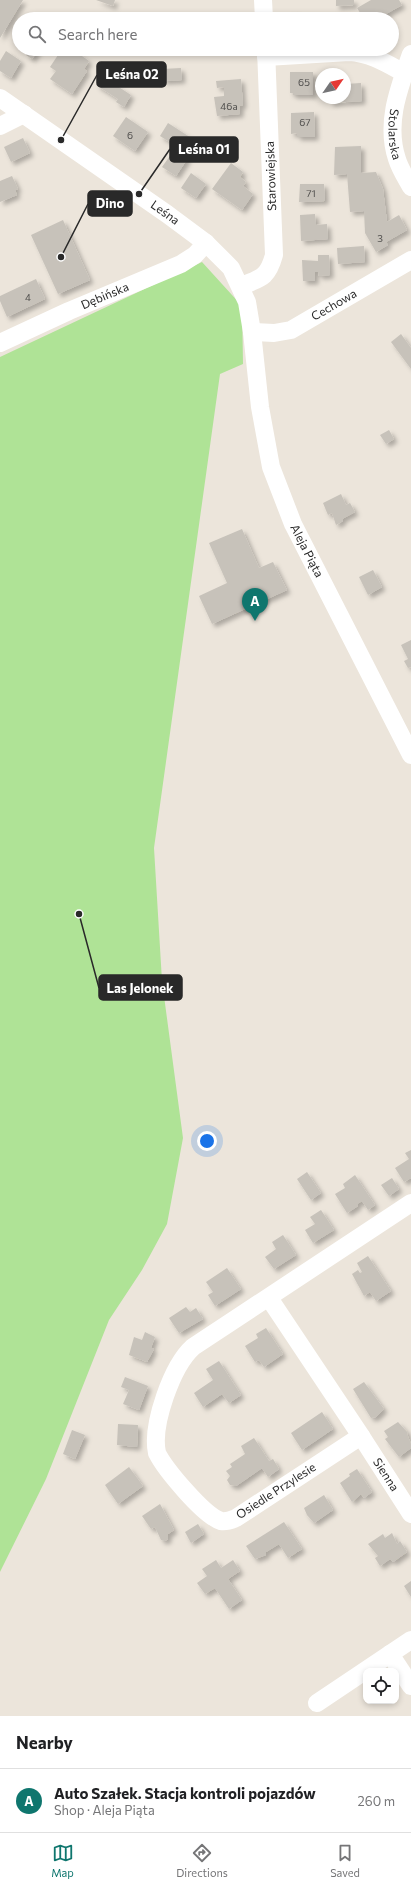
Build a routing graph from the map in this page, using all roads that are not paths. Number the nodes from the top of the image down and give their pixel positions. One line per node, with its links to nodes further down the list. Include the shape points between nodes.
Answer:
1 (264, 0): 2 (street)
2 (264, 12)
3 (411, 54): 6 (street, Stolarska)
4 (266, 56): 15 (street, Starowiejska, via 274,255 270,270)
5 (374, 56): 6 (street)
6 (404, 73): 9 (street, Stolarska)
7 (411, 94): 9 (street, Stolarska)
8 (0, 98): 10 (street, Leśna)
9 (395, 102): 12 (street, Stolarska, via 393,144 397,160)
10 (24, 114): 11 (street); 13 (street, Leśna)
11 (0, 126)
12 (411, 187)
13 (206, 243): 15 (street, Leśna, via 232,268); 17 (street, Dębińska, via 195,255 180,264)
14 (411, 260): 16 (street, Cechowa, via 291,330 274,333)
15 (241, 286): 16 (street, Leśna, via 247,302)
16 (252, 332): 18 (street, Aleja Piąta, via 260,407 271,467 294,524)
17 (0, 343)
18 (411, 755)
19 (411, 1203): 20 (street, Osiedle Przylesie)
20 (269, 1298): 21 (street); 21 (street, Osiedle Przylesie, via 186,1354 166,1394 159,1416 155,1447 161,1460 181,1486 210,1514 227,1522)
21 (361, 1436): 22 (street, Sienna)
22 (411, 1514)
23 (411, 1640): 24 (street)
24 (390, 1654): 25 (street); 26 (street)
25 (411, 1686)
26 (317, 1703)

